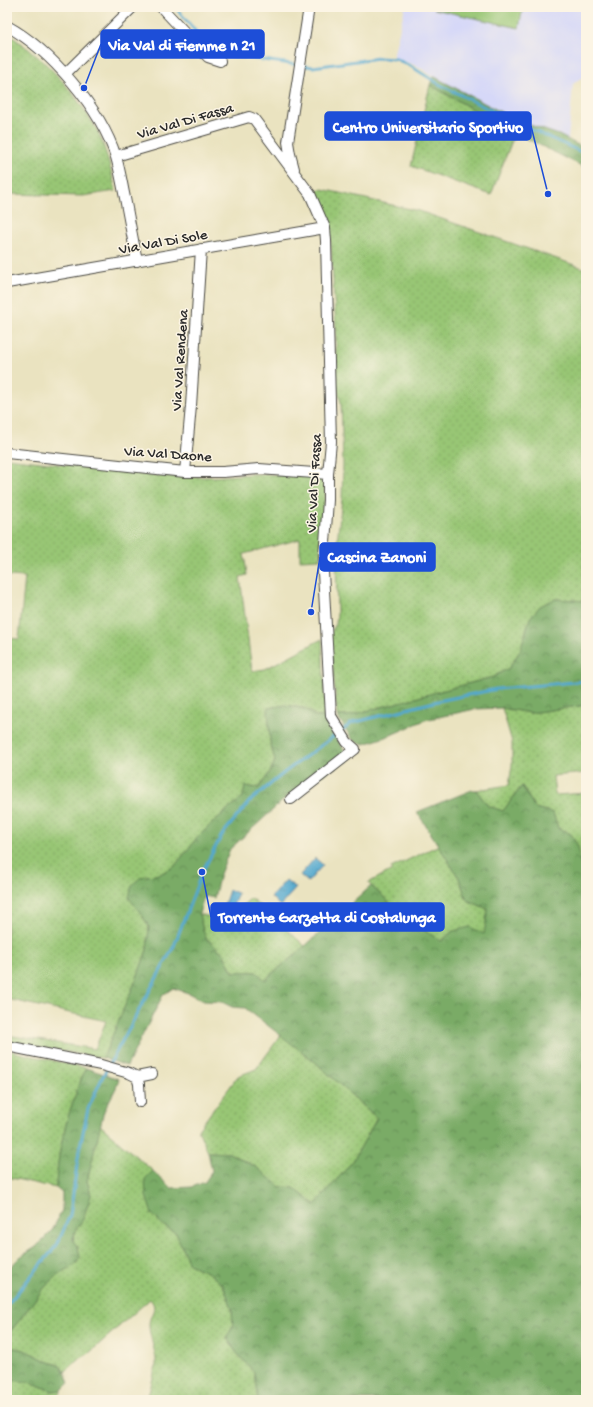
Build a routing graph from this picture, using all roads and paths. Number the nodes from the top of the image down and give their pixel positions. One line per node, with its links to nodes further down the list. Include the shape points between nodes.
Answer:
1 (133, 7): 6 (street)
2 (161, 7): 5 (street, via 208,57)
3 (309, 7): 7 (street)
4 (7, 26): 6 (street, via 39,48)
5 (220, 61)
6 (65, 74): 9 (street, via 103,127)
7 (288, 142): 8 (street, via 282,147); 10 (street, via 292,162)
8 (274, 145): 9 (street, Via Val Di Fassa, via 254,118 249,117); 10 (street, Via Val Di Fassa)
9 (116, 156): 13 (street)
10 (300, 180): 11 (street, Via Val Di Fassa, via 310,194)
11 (325, 228): 12 (street, Via Val Di Sole); 17 (street, Via Val Di Fassa, via 331,442)
12 (201, 249): 13 (street, Via Val Di Sole); 16 (street, Via Val Rendena)
13 (137, 261): 14 (street, Via Val Di Sole)
14 (7, 283)
15 (7, 453): 16 (street, Via Val Daone)
16 (185, 472): 17 (street, Via Val Daone, via 259,469)
17 (328, 474): 18 (street, Via Val Di Fassa, via 324,572 331,709 333,721 354,749)
18 (291, 799)
19 (7, 1046): 21 (street, via 101,1065)
20 (152, 1074): 21 (street)
21 (137, 1077): 22 (street)
22 (140, 1102)

